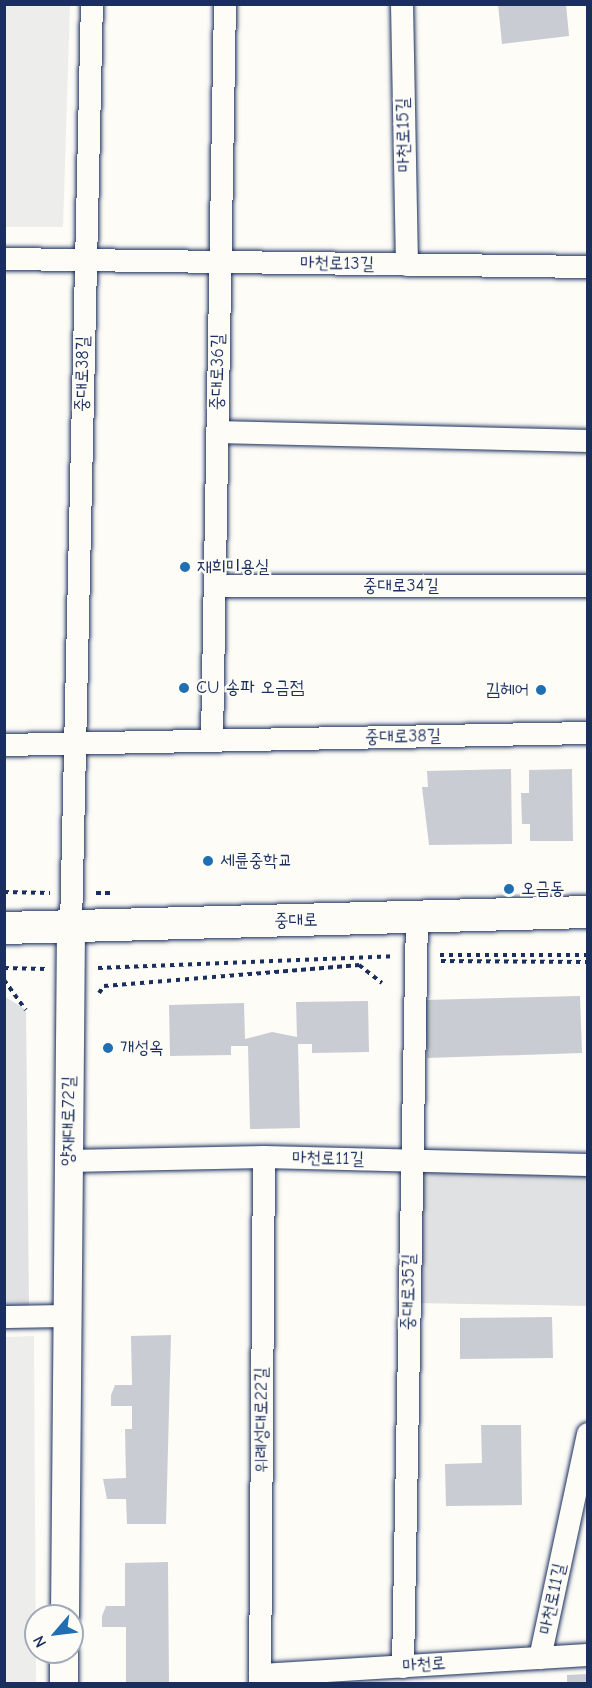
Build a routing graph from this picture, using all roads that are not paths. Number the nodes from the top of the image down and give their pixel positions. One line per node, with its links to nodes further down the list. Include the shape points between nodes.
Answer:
1 (92, 4): 5 (street, 중대로38길)
2 (225, 4): 6 (street, 중대로36길)
3 (402, 4): 7 (street, 마천로15길)
4 (4, 259): 5 (street, 마천로13길)
5 (86, 261): 6 (street, 마천로13길); 15 (street, 중대로38길)
6 (220, 263): 7 (street, 마천로13길); 9 (street, 중대로36길)
7 (407, 265): 8 (street, 마천로13길)
8 (588, 267)
9 (217, 432): 10 (street); 11 (street, 중대로36길)
10 (588, 441)
11 (215, 586): 12 (street, 중대로34길); 14 (street, 중대로36길)
12 (588, 586)
13 (588, 733): 14 (street, 중대로38길)
14 (212, 740): 15 (street, 중대로38길)
15 (75, 744): 16 (street, 중대로38길); 19 (street, 중대로38길)
16 (4, 745)
17 (588, 912): 18 (main road, 중대로)
18 (417, 918): 19 (main road, 중대로); 23 (street, 중대로35길, via 424,958)
19 (71, 926): 20 (main road, 중대로); 22 (street, 양재대로72길)
20 (4, 928)
21 (264, 1157): 22 (street, 마천로11길); 23 (street, 마천로11길); 33 (street, 위례성대로22길)
22 (69, 1161): 25 (street, 양재대로72길)
23 (412, 1161): 24 (street, 마천로11길); 32 (street, 중대로35길)
24 (588, 1165)
25 (68, 1316): 26 (street); 28 (street, 양재대로72길)
26 (4, 1317)
27 (588, 1434): 30 (street, 마천로11길)
28 (65, 1604)
29 (588, 1655): 30 (street, 마천로)
30 (540, 1658): 32 (street, 마천로)
31 (64, 1664): 34 (street)
32 (403, 1666): 33 (street, 마천로)
33 (260, 1679)
34 (64, 1683)

